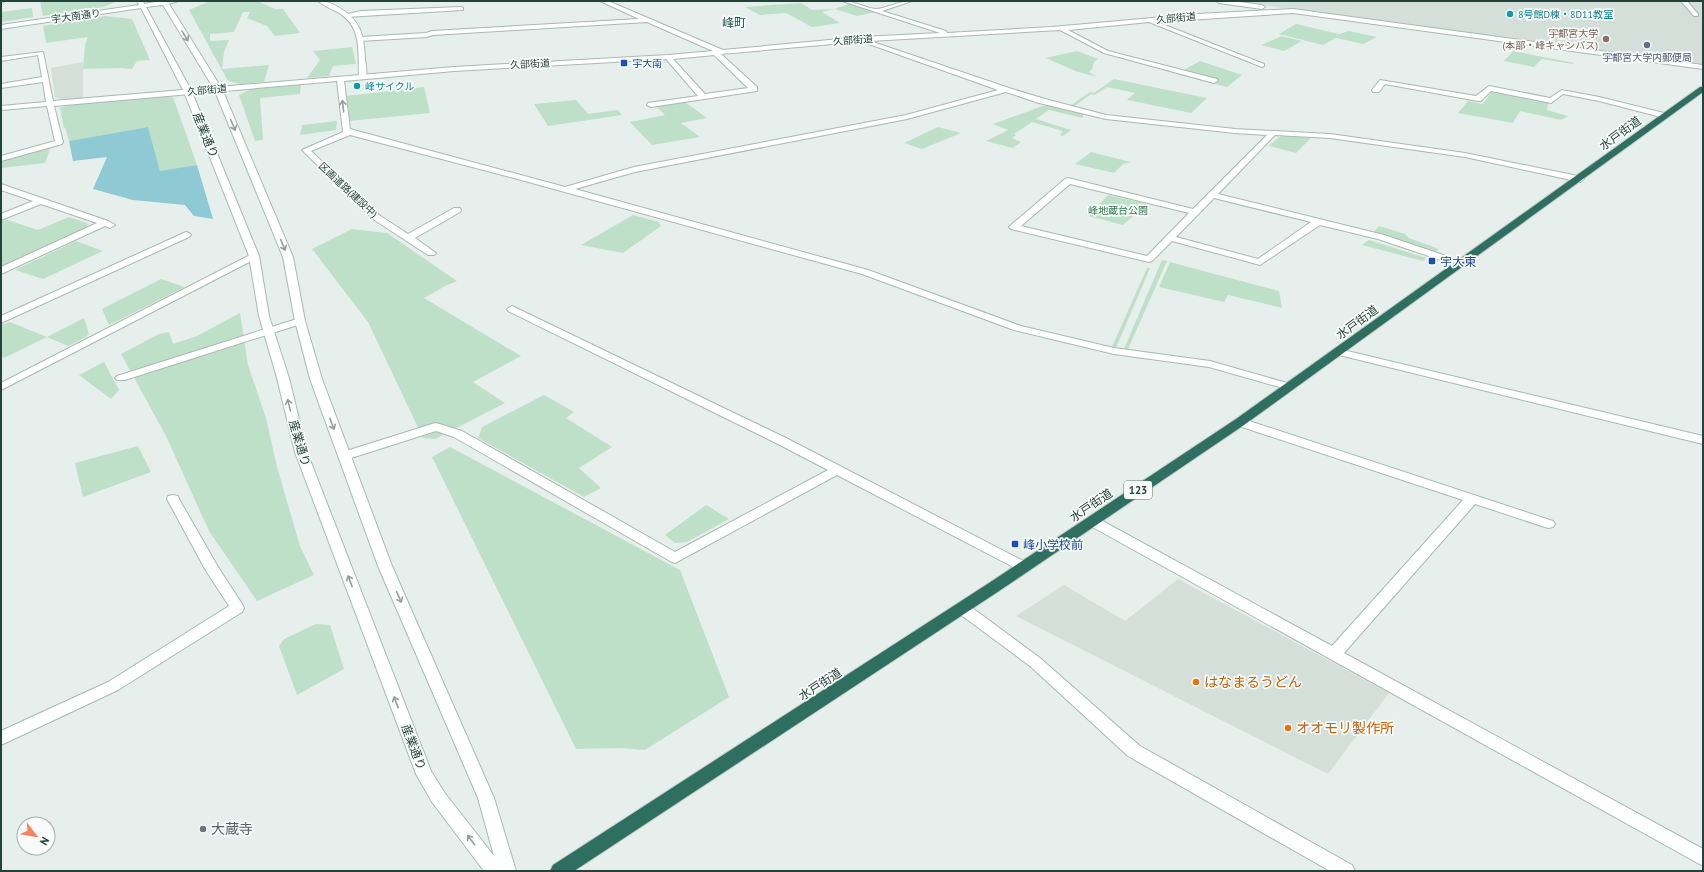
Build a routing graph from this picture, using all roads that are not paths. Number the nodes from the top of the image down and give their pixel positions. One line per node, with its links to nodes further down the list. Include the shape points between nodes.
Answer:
1 (175, 1): 8 (street, 宇大南通り)
2 (321, 1): 13 (street)
3 (603, 1): 15 (street)
4 (845, 1): 11 (street)
5 (909, 1): 11 (street)
6 (1219, 1): 12 (street)
7 (1684, 1): 14 (street)
8 (164, 2): 9 (street, 宇大南通り); 32 (street, one-way to 32)
9 (141, 4): 17 (street, 宇大南通り); 36 (street, 産業通り)
10 (461, 9): 13 (street, via 361,12)
11 (877, 10): 19 (street)
12 (1293, 11): 16 (street, 久部街道); 26 (street, 久部街道)
13 (346, 15): 20 (street, via 356,25)
14 (1696, 15)
15 (648, 20): 20 (street); 22 (street)
16 (1150, 21): 18 (street, 久部街道); 25 (street)
17 (1, 26)
18 (1062, 29): 19 (street, 久部街道); 30 (street, via 1106,52)
19 (951, 34): 21 (street, 久部街道)
20 (360, 39): 27 (street)
21 (862, 40): 22 (street, 久部街道); 34 (street)
22 (720, 52): 23 (street, 久部街道); 37 (street, via 754,89)
23 (668, 57): 27 (street, 久部街道, via 518,64); 37 (street)
24 (1, 59): 29 (street, via 41,53)
25 (1262, 65)
26 (1703, 67)
27 (363, 76): 28 (street, 久部街道)
28 (340, 78): 32 (street, 久部街道); 42 (street, one-way to 28, via 346,130)
29 (45, 79): 31 (street); 38 (street)
30 (1214, 81)
31 (1, 86)
32 (218, 89): 36 (street, 久部街道); 63 (street, one-way to 63, via 288,257)
33 (1703, 89): 41 (highway, 水戸街道 / 123)
34 (1006, 90): 43 (street, via 1106,117); 47 (street, via 907,117 634,170)
35 (1376, 90): 41 (street, via 1383,82 1478,99 1489,88 1551,101 1562,92)
36 (188, 92): 38 (street, 久部街道); 58 (street, 産業通り)
37 (703, 97): 39 (street)
38 (50, 103): 40 (street, 久部街道); 44 (street, via 59,142)
39 (651, 105)
40 (1, 108)
41 (1665, 116): 45 (highway, 水戸街道 / 123)
42 (349, 132): 47 (street); 55 (street, 区画道路(建設中), via 306,150 376,217)
43 (1272, 133): 45 (street, via 1330,136 1465,155); 48 (street)
44 (1, 159)
45 (1580, 179): 59 (highway, 水戸街道 / 123)
46 (3, 189): 49 (street)
47 (565, 189): 68 (street, via 865,272 1018,328 1114,351 1210,364)
48 (1212, 195): 51 (street); 53 (street)
49 (41, 201): 52 (street); 60 (street, via 107,224)
50 (457, 210): 55 (street)
51 (1195, 212): 56 (street); 56 (street, via 1068,181 1014,227 1149,260)
52 (1, 217)
53 (1318, 222): 56 (street, via 1260,262); 59 (street, via 1381,237)
54 (186, 235): 62 (street)
55 (408, 238): 57 (street, 区画道路(建設中))
56 (1170, 238)
57 (430, 253)
58 (254, 256): 64 (street, 産業通り); 67 (street)
59 (1461, 264): 65 (highway, 水戸街道 / 123)
60 (1, 271)
61 (512, 309): 72 (street)
62 (1, 320)
63 (300, 321): 64 (street); 71 (street, one-way to 71, via 316,379)
64 (269, 331): 66 (street); 82 (street, 産業通り, one-way to 64, via 438,797 424,774 301,452)
65 (1339, 352): 68 (highway, 水戸街道 / 123); 70 (street)
66 (121, 378)
67 (1, 387)
68 (1290, 387): 69 (highway, 水戸街道 / 123)
69 (1240, 422): 74 (street); 75 (highway, 水戸街道 / 123)
70 (1703, 440)
71 (344, 456): 72 (street, via 436,427 458,434 675,558); 83 (street, one-way to 83, via 385,566 486,798)
72 (837, 470): 77 (street)
73 (173, 499): 80 (street, via 237,608 113,686)
74 (1472, 499): 76 (street); 79 (street)
75 (1092, 521): 77 (highway, 水戸街道 / 123); 79 (street)
76 (1548, 524)
77 (1024, 567): 78 (highway, 水戸街道 / 123)
78 (962, 608): 84 (highway, 水戸街道 / 123); 85 (street, via 1034,662 1134,751)
79 (1334, 654): 81 (street)
80 (1, 738)
81 (1703, 858)
82 (495, 871)
83 (507, 871)
84 (559, 871)
85 (1346, 871)

